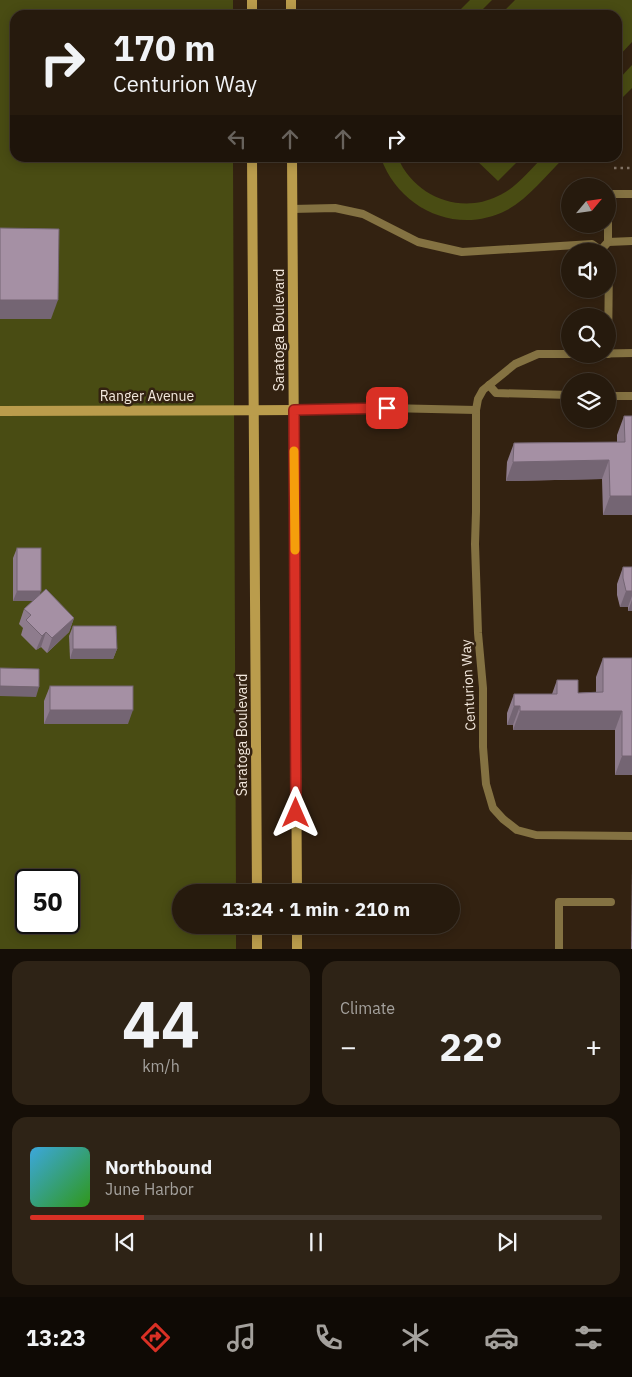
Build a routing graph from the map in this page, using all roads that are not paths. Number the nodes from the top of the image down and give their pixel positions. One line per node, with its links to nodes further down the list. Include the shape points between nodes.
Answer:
1 (252, 162): 16 (main road, Saratoga Boulevard)
2 (292, 162): 4 (main road, Saratoga Boulevard)
3 (632, 194): 5 (lane, via 608,194)
4 (292, 209): 7 (lane, via 335,208 363,214 418,242 462,252); 17 (main road, Saratoga Boulevard)
5 (608, 242): 6 (lane)
6 (632, 242)
7 (561, 246)
8 (632, 353): 10 (lane)
9 (561, 354): 11 (lane, Centurion Way, via 538,354 515,364)
10 (616, 354)
11 (489, 385): 12 (lane, via 496,393); 18 (lane, Centurion Way, via 478,398)
12 (561, 395)
13 (616, 396): 14 (lane)
14 (632, 396)
15 (0, 410): 16 (main road, Ranger Avenue)
16 (254, 410): 17 (main road, Ranger Avenue); 20 (main road, Saratoga Boulevard)
17 (294, 410): 18 (lane); 21 (main road, Saratoga Boulevard)
18 (476, 410): 19 (lane, Centurion Way, via 478,633 486,784 493,808 517,830 536,836)
19 (632, 836)
20 (257, 884)
21 (297, 884)
22 (611, 902): 27 (lane, via 559,902)
23 (257, 934): 25 (main road)
24 (297, 934): 26 (main road)
25 (257, 949)
26 (297, 949)
27 (559, 949)

